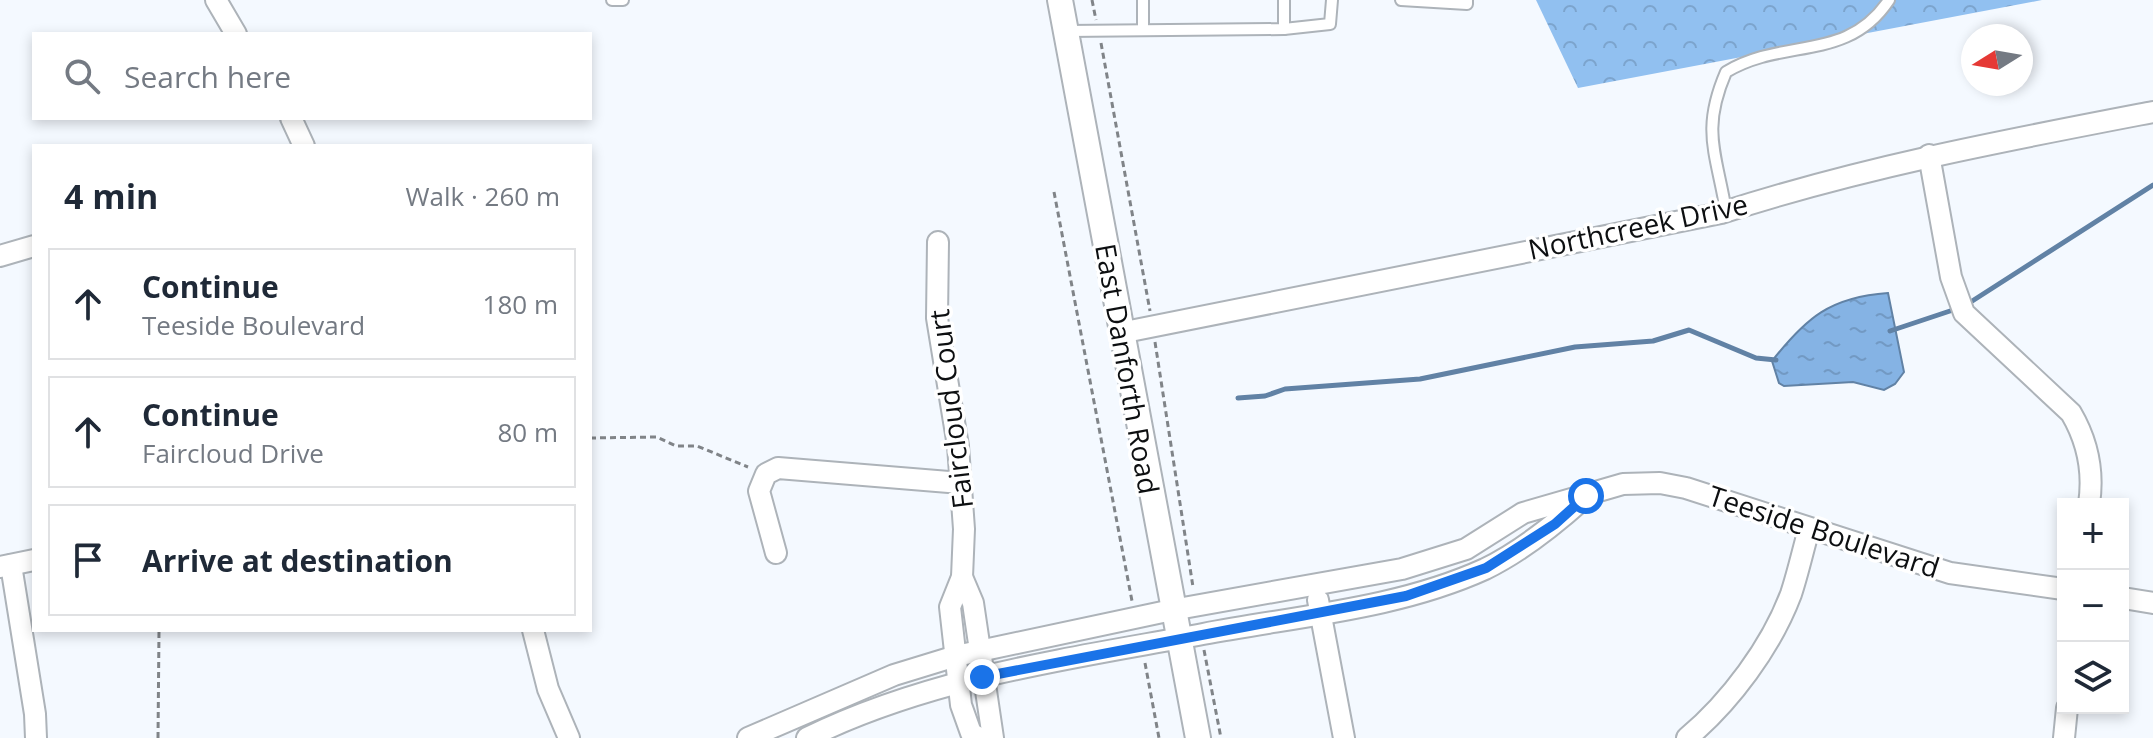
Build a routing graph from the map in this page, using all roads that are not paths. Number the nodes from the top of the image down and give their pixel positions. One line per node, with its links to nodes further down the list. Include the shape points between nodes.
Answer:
1 (216, 0): 14 (street)
2 (612, 0): 3 (lane)
3 (623, 0)
4 (1060, 0): 13 (street, East Danforth Road)
5 (1143, 0): 11 (lane)
6 (1284, 0): 12 (lane)
7 (1332, 0): 12 (lane, via 1330,24)
8 (1401, 0): 10 (lane)
9 (1889, 0): 19 (lane, via 1873,22 1850,38 1752,60 1726,72 1712,104 1709,128)
10 (1467, 2)
11 (1143, 27): 12 (lane); 13 (lane)
12 (1284, 29)
13 (1065, 31): 23 (street, East Danforth Road)
14 (235, 32)
15 (2153, 112): 18 (street, Northcreek Drive)
16 (292, 120): 17 (street)
17 (303, 144)
18 (1929, 155): 19 (street, Northcreek Drive, via 1806,184); 26 (street, via 1951,277 1964,313 2071,413 2088,453)
19 (1726, 211): 23 (street, Northcreek Drive)
20 (938, 242): 24 (street, Faircloud Court, via 939,333)
21 (32, 247): 22 (street)
22 (0, 256)
23 (1120, 333): 36 (street, East Danforth Road)
24 (961, 483): 28 (street, via 778,468 766,474 759,491); 31 (street, Faircloud Court)
25 (1586, 496): 27 (street, Teeside Boulevard, via 1623,484 1660,483); 32 (street, Teeside Boulevard, via 1523,513 1466,549 1402,569); 37 (street, Teeside Boulevard, via 1555,524 1486,568 1406,596)
26 (2090, 498)
27 (1809, 529): 33 (street, Teeside Boulevard, via 1950,573); 53 (street, via 1790,596 1764,645 1713,716)
28 (776, 553)
29 (32, 560): 30 (street)
30 (6, 566): 45 (street)
31 (962, 577): 40 (street, Faircloud Court, via 973,603); 41 (street, Faircloud Court, via 950,607)
32 (1315, 585): 36 (street, Teeside Boulevard); 37 (street)
33 (2057, 588)
34 (2129, 599): 35 (street)
35 (2153, 603)
36 (1172, 610): 39 (street, East Danforth Road); 40 (street, Teeside Boulevard)
37 (1321, 614): 39 (street, Teeside Boulevard); 52 (street)
38 (534, 632): 46 (street, via 548,689)
39 (1189, 637): 42 (street, Teeside Boulevard); 51 (street, East Danforth Road)
40 (979, 650): 41 (street, Teeside Boulevard); 42 (street, Faircloud Court)
41 (956, 656): 43 (street, Faircloud Court); 47 (street, Teeside Boulevard, via 894,675)
42 (982, 677): 43 (street, Teeside Boulevard); 50 (street, Faircloud Court)
43 (959, 682): 48 (street, Teeside Boulevard, via 848,718); 49 (street, Faircloud Court, via 961,705 971,733)
44 (2066, 714): 54 (street)
45 (36, 738)
46 (569, 738)
47 (748, 738)
48 (807, 738)
49 (979, 738)
50 (993, 738)
51 (1198, 738)
52 (1344, 738)
53 (1687, 738)
54 (2064, 738)

